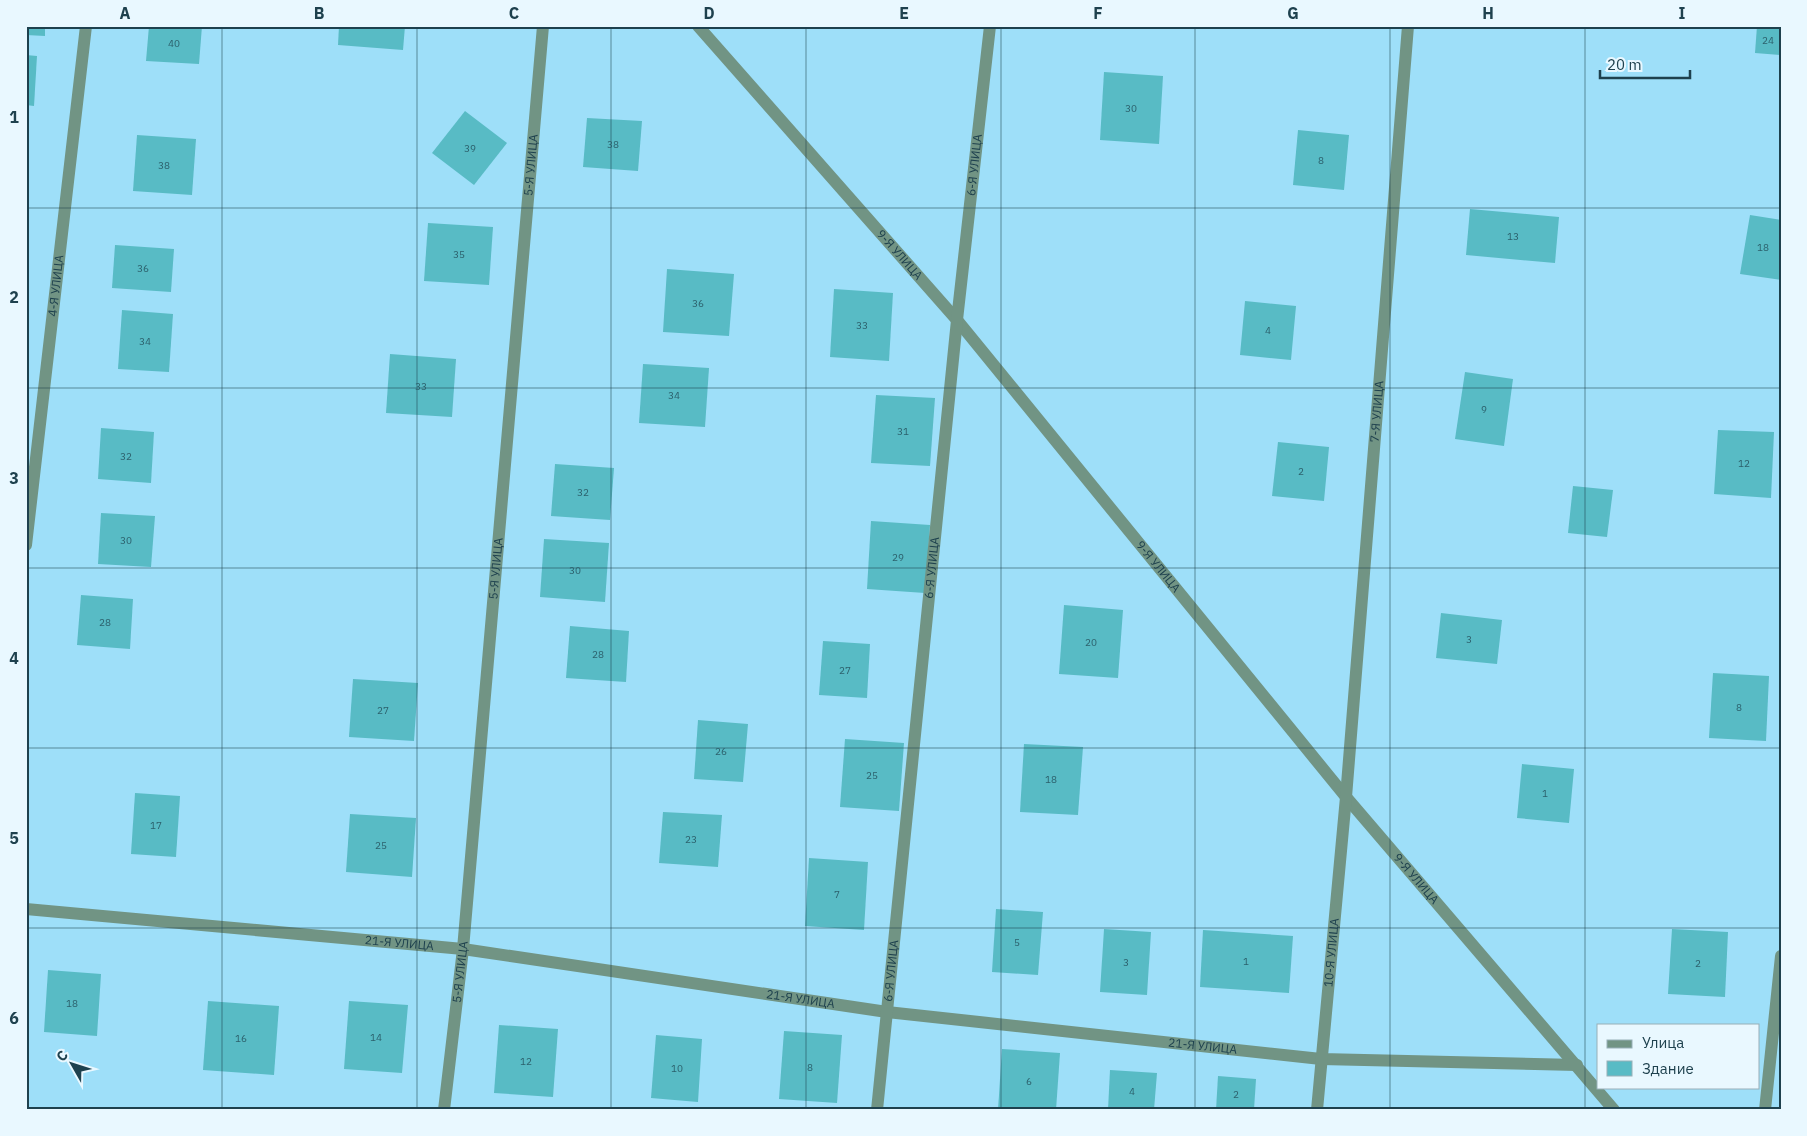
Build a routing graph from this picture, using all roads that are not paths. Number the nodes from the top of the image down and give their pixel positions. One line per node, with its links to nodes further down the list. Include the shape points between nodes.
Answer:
1 (86, 26): 7 (street, 4-Я УЛИЦА)
2 (543, 26): 10 (street, 5-Я УЛИЦА)
3 (698, 26): 6 (street, 9-Я УЛИЦА)
4 (990, 26): 6 (street, 6-Я УЛИЦА)
5 (1408, 26): 8 (street, 7-Я УЛИЦА)
6 (957, 320): 8 (street, 9-Я УЛИЦА); 12 (street, 6-Я УЛИЦА)
7 (26, 545)
8 (1346, 797): 13 (street, 10-Я УЛИЦА); 14 (street, 9-Я УЛИЦА)
9 (26, 909): 10 (street, 21-Я УЛИЦА)
10 (462, 948): 12 (street, 21-Я УЛИЦА); 15 (street, 5-Я УЛИЦА)
11 (1781, 956): 19 (street)
12 (887, 1012): 13 (street, 21-Я УЛИЦА); 16 (street, 6-Я УЛИЦА)
13 (1321, 1058): 14 (street, 21-Я УЛИЦА); 17 (street, 10-Я УЛИЦА)
14 (1577, 1065): 18 (street, 9-Я УЛИЦА)
15 (444, 1110)
16 (877, 1110)
17 (1317, 1110)
18 (1614, 1110)
19 (1765, 1110)

